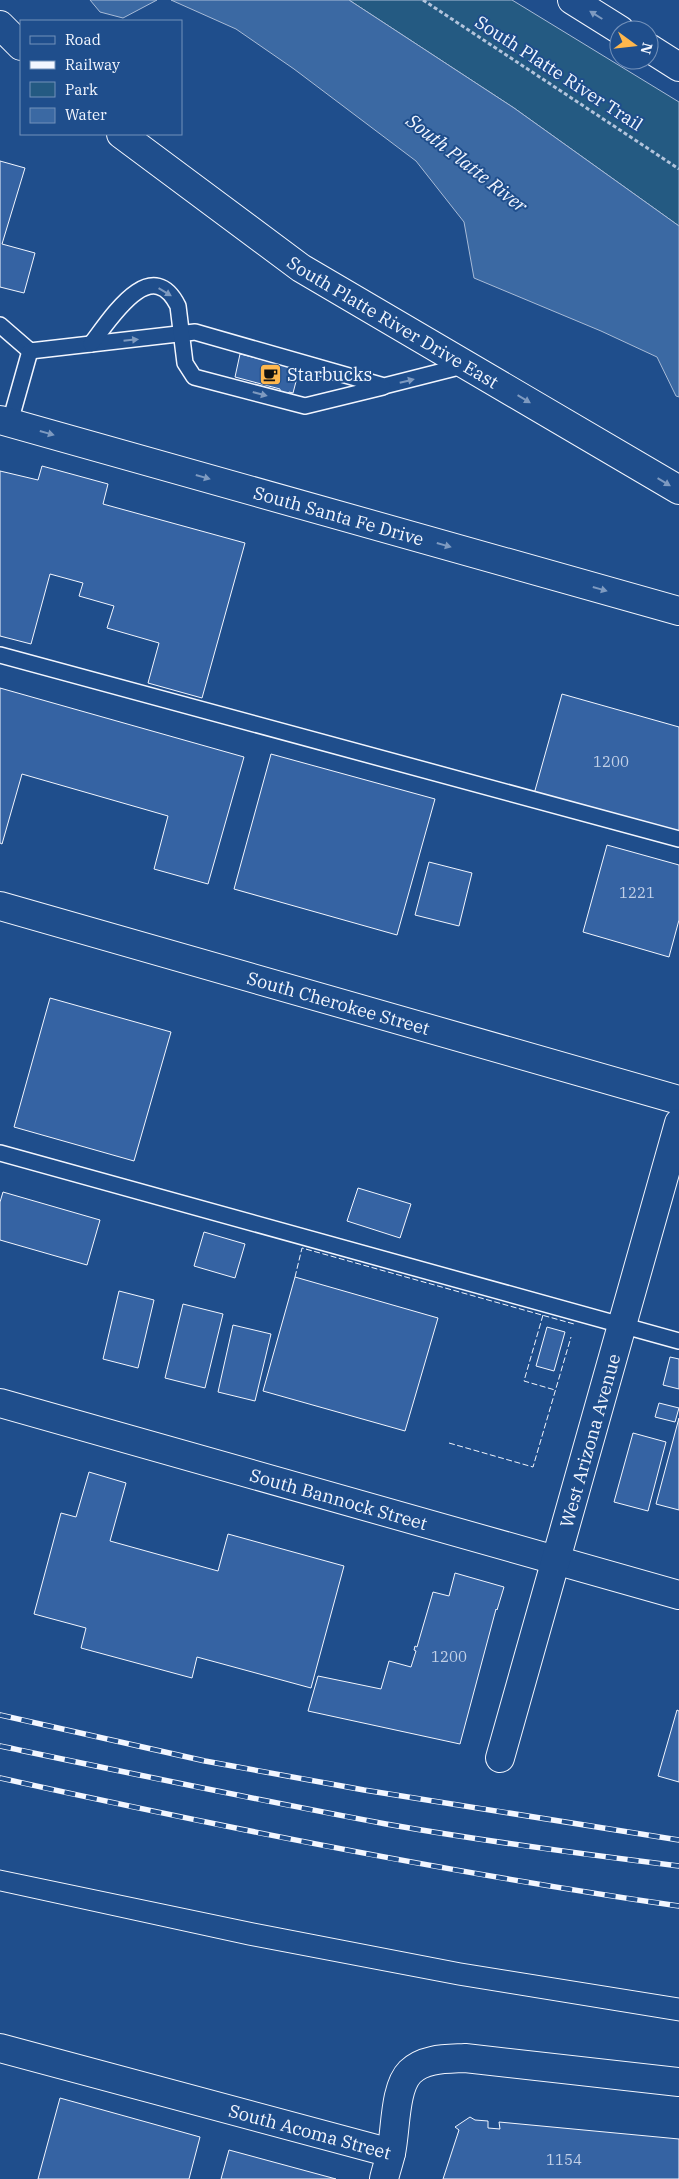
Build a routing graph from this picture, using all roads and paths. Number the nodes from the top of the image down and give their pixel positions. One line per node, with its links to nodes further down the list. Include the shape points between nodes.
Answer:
1 (423, 0): 9 (path, South Platte River Trail)
2 (572, 0): 3 (main road, one-way to 2)
3 (609, 23)
4 (0, 25): 5 (main road)
5 (20, 45)
6 (659, 54): 7 (main road)
7 (679, 67)
8 (122, 135): 14 (main road, South Platte River Drive East, via 301,268)
9 (679, 169)
10 (0, 326): 13 (lane)
11 (181, 334): 12 (lane, one-way to 11); 12 (lane, one-way to 11, via 134,291 151,286 174,298); 15 (lane, via 195,332); 15 (lane, one-way to 15, via 185,363 194,376 305,406)
12 (91, 344): 13 (lane)
13 (30, 351): 16 (lane)
14 (467, 365): 15 (lane, one-way to 14); 17 (main road, South Platte River Drive East, one-way to 17)
15 (384, 386)
16 (5, 421): 18 (main road, South Santa Fe Drive, one-way to 18)
17 (679, 490)
18 (679, 611)
19 (0, 655): 20 (lane)
20 (679, 839)
21 (0, 906): 22 (main road, South Cherokee Street)
22 (679, 1100)
23 (679, 1123): 25 (main road, West Arizona Avenue)
24 (0, 1153): 25 (lane)
25 (622, 1325): 26 (lane); 28 (main road, West Arizona Avenue)
26 (679, 1340)
27 (0, 1403): 28 (main road, South Bannock Street)
28 (555, 1560): 29 (main road, South Bannock Street); 30 (main road, West Arizona Avenue)
29 (679, 1595)
30 (500, 1758)
31 (0, 2048): 33 (main road, South Acoma Street)
32 (679, 2082): 33 (main road, South Acoma Street, via 465,2058 422,2064 410,2072 402,2084)
33 (391, 2153): 34 (main road)
34 (384, 2179)

